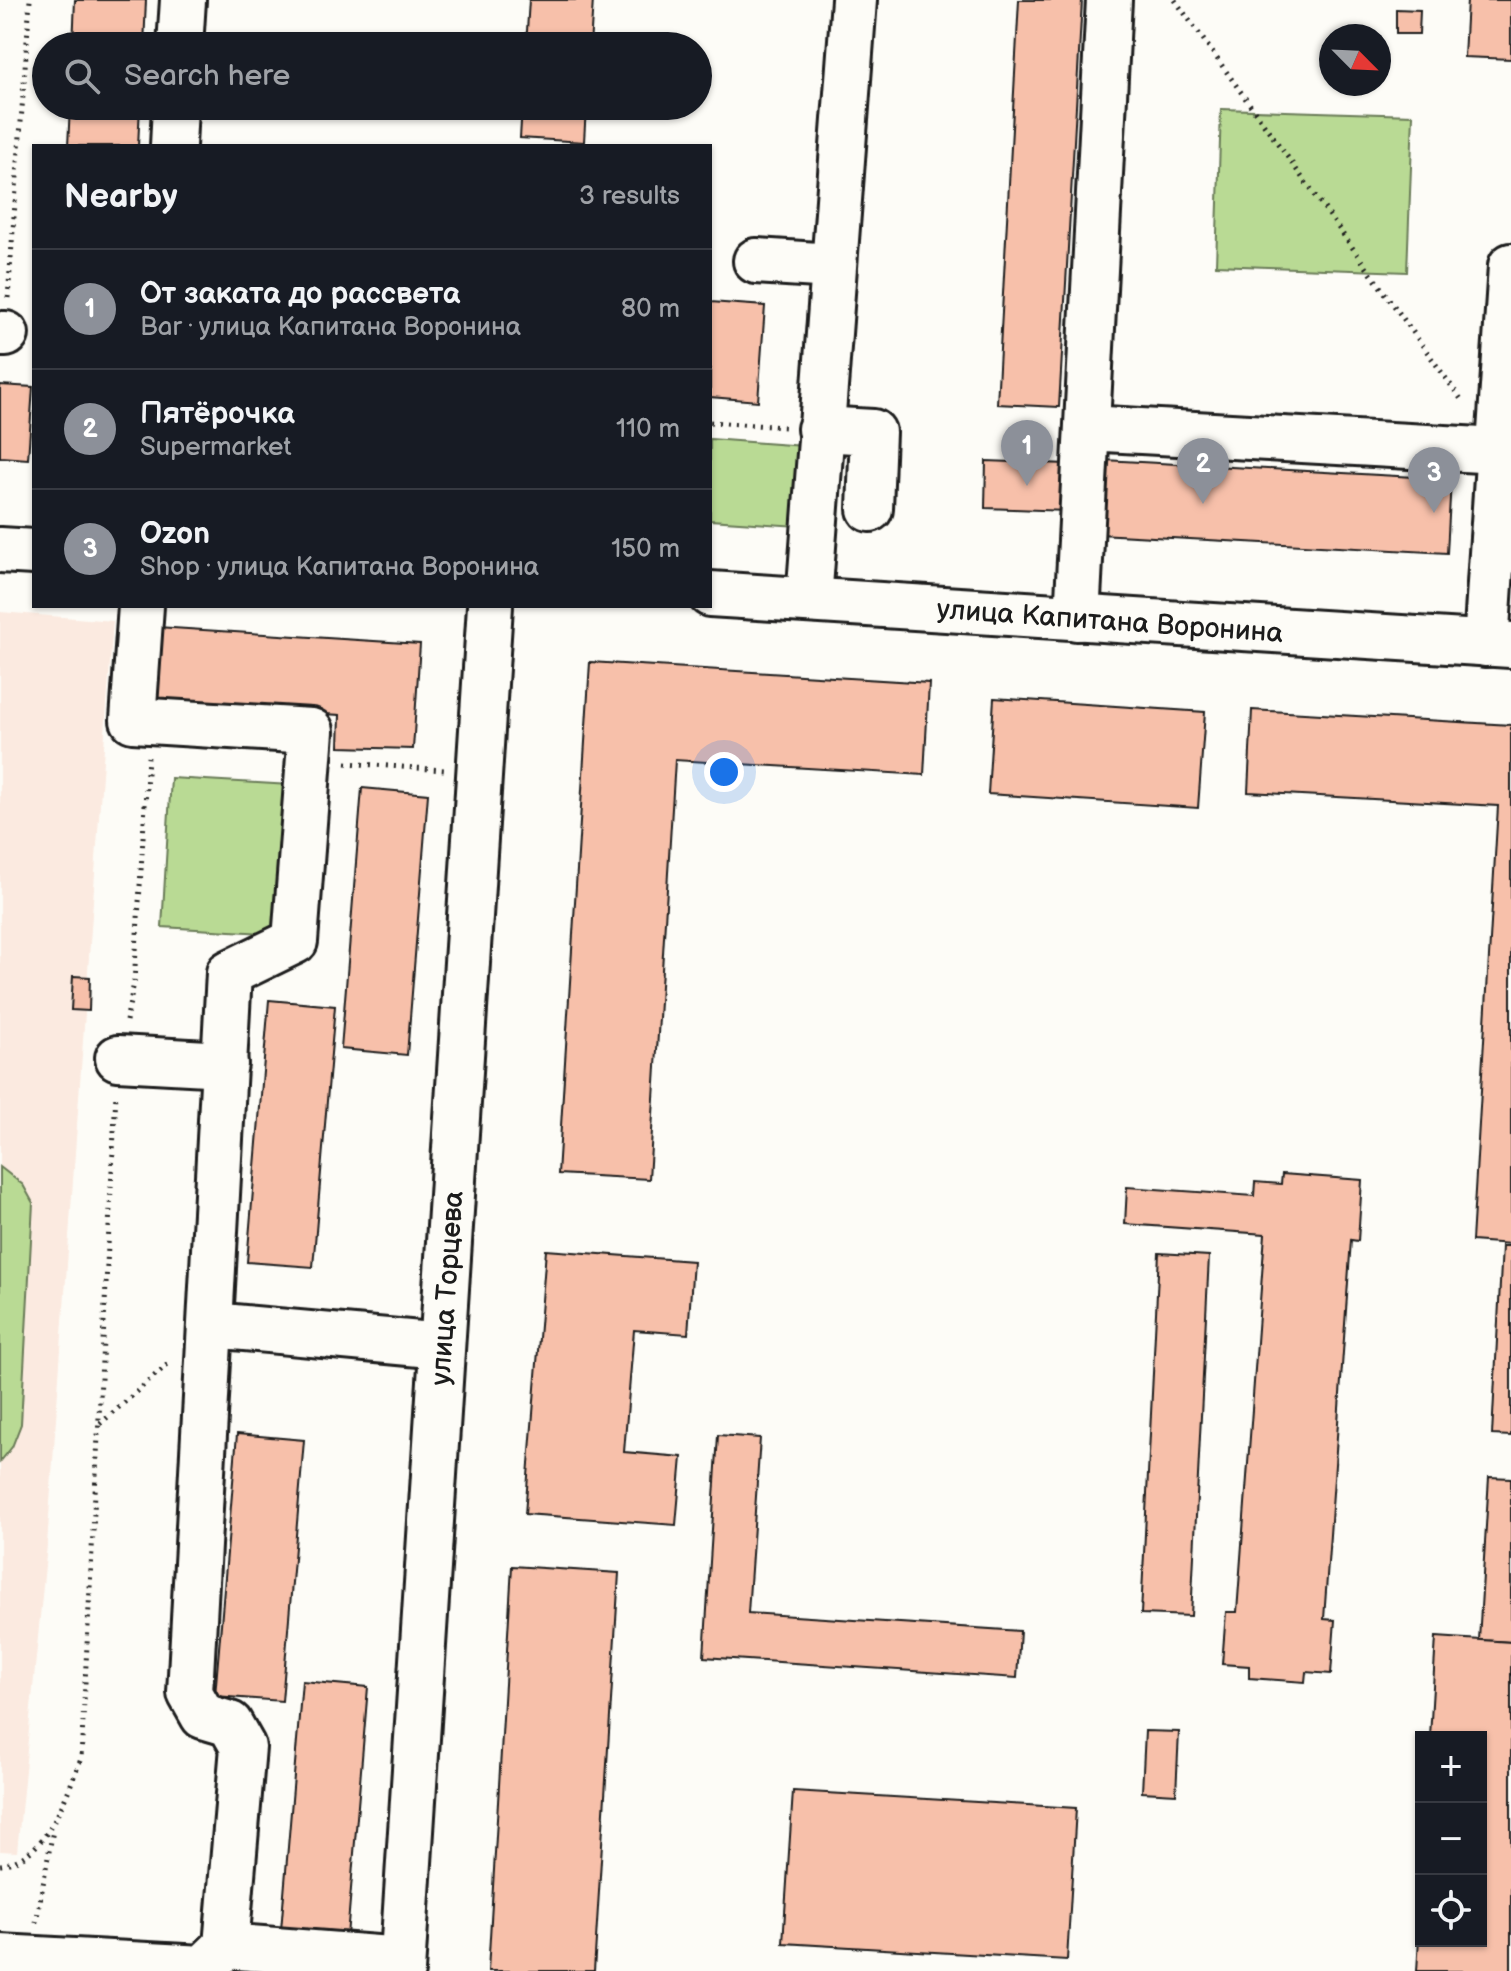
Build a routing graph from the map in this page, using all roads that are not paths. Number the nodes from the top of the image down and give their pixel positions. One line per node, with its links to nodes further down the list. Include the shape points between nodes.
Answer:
1 (183, 0): 4 (street)
2 (854, 0): 8 (street)
3 (1109, 0): 10 (street)
4 (181, 32)
5 (174, 120): 6 (street)
6 (173, 144)
7 (756, 261): 8 (street)
8 (833, 266): 11 (street)
9 (1511, 266): 12 (street)
10 (1087, 428): 12 (street); 20 (street)
11 (820, 429): 13 (street, via 873,432); 17 (street)
12 (1499, 451): 21 (street)
13 (870, 509)
14 (0, 550): 15 (street)
15 (32, 552)
16 (712, 594): 17 (street, улица Капитана Воронина)
17 (809, 600): 20 (street, улица Капитана Воронина)
18 (141, 608): 23 (street, via 133,720 311,731 295,941 229,973)
19 (490, 608): 25 (street, улица Торцева)
20 (1077, 618): 21 (street, улица Капитана Воронина)
21 (1499, 644)
22 (118, 1058): 23 (street)
23 (225, 1064): 24 (street)
24 (212, 1325): 25 (street); 26 (street, via 190,1693 203,1716 230,1724 243,1747)
25 (442, 1346): 28 (street, улица Торцева)
26 (226, 1946): 27 (street, via 203,1968); 28 (street)
27 (19, 1962)
28 (402, 1966)

